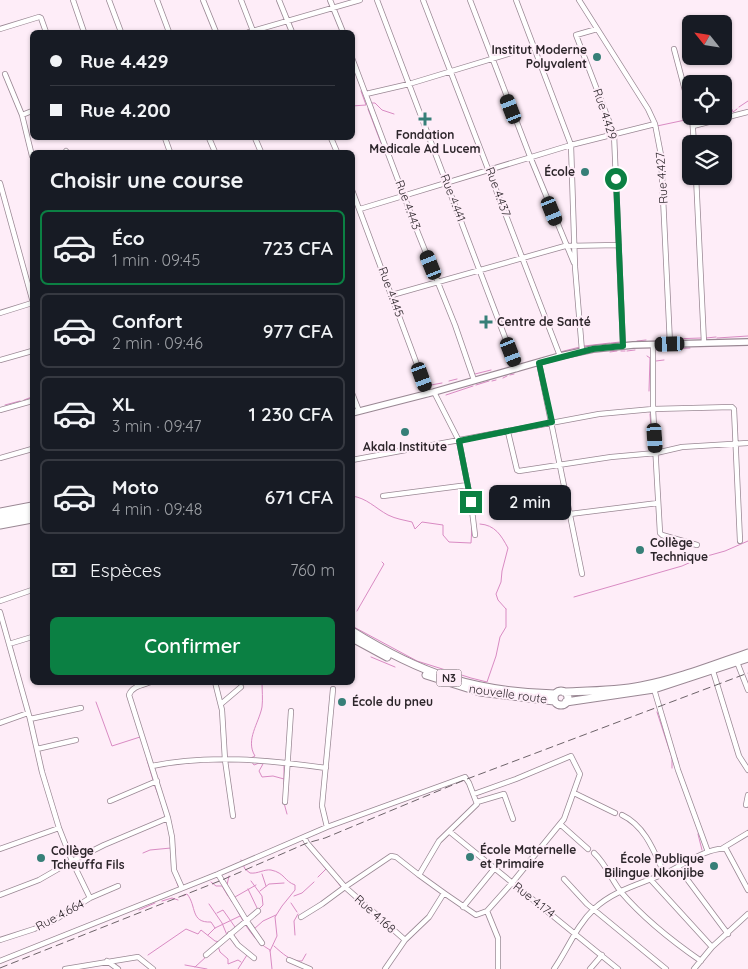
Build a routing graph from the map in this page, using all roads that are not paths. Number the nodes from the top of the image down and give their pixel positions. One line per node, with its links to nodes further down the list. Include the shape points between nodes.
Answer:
1 (73, 0): 19 (street)
2 (109, 0): 20 (street)
3 (157, 0): 21 (street)
4 (203, 0): 22 (street)
5 (241, 0): 23 (street)
6 (279, 0): 15 (street)
7 (330, 0): 14 (street)
8 (360, 0): 14 (street)
9 (377, 0): 34 (street, Rue 4.441)
10 (423, 0): 31 (street, Rue 4.437)
11 (470, 0): 29 (street)
12 (516, 0): 27 (street)
13 (579, 0): 17 (street, Rue 4.427)
14 (333, 9): 15 (street); 26 (street)
15 (288, 22): 24 (street); 25 (street)
16 (0, 28): 18 (street, via 39,17)
17 (597, 29): 39 (street, Rue 4.427); 41 (street, Rue 4.429, via 576,35)
18 (45, 30)
19 (83, 30)
20 (120, 30)
21 (168, 30)
22 (215, 30)
23 (250, 30)
24 (258, 30)
25 (291, 30)
26 (341, 30)
27 (534, 46): 29 (street); 43 (street)
28 (674, 49): 33 (street)
29 (492, 59): 31 (street); 45 (street)
30 (355, 66): 35 (street, Rue 4.443)
31 (451, 71): 34 (street); 46 (street, Rue 4.437)
32 (5, 74): 38 (street)
33 (682, 80)
34 (409, 84): 35 (street); 47 (street, Rue 4.441)
35 (366, 94): 50 (street, Rue 4.443)
36 (30, 112): 38 (street)
37 (748, 112): 40 (street)
38 (22, 115): 44 (street)
39 (655, 124): 41 (street); 68 (street, Rue 4.427, via 661,155)
40 (693, 126): 42 (street)
41 (614, 134): 43 (street); 55 (street, Rue 4.429)
42 (694, 135)
43 (571, 145): 45 (street); 54 (street)
44 (31, 150)
45 (531, 159): 46 (street); 56 (street)
46 (490, 170): 47 (street); 57 (street, Rue 4.437)
47 (447, 182): 50 (street); 59 (street, Rue 4.441)
48 (0, 183): 52 (street)
49 (696, 185): 66 (street)
50 (404, 195): 53 (street); 60 (street, Rue 4.443)
51 (355, 197): 53 (street, Rue 4.445)
52 (2, 202): 61 (street)
53 (360, 209): 62 (street, Rue 4.445)
54 (575, 245): 55 (street); 56 (street); 58 (street)
55 (620, 245): 69 (street, Rue 4.429)
56 (565, 246): 57 (street); 58 (street)
57 (522, 258): 59 (street); 72 (street, Rue 4.437)
58 (576, 266): 70 (street)
59 (480, 270): 60 (street); 75 (street, Rue 4.441)
60 (438, 282): 62 (street); 76 (street, Rue 4.443)
61 (30, 293)
62 (392, 295): 77 (street, Rue 4.445)
63 (30, 304): 64 (street)
64 (0, 312)
65 (748, 342): 66 (main road)
66 (704, 343): 68 (main road)
67 (652, 344): 68 (main road); 69 (main road); 80 (street)
68 (670, 344)
69 (623, 346): 70 (main road)
70 (582, 351): 72 (main road)
71 (30, 352): 73 (street)
72 (560, 356): 74 (main road)
73 (0, 360)
74 (539, 363): 75 (main road); 84 (street)
75 (518, 369): 76 (main road)
76 (474, 380): 77 (main road)
77 (431, 393): 82 (main road); 86 (street, Rue 4.445)
78 (355, 401): 82 (street)
79 (30, 402): 81 (street)
80 (653, 409): 84 (street); 87 (street, via 732,407); 90 (street)
81 (0, 410)
82 (359, 412): 83 (main road)
83 (355, 413)
84 (552, 422): 85 (street); 93 (street)
85 (508, 432): 86 (street); 93 (street, via 518,471)
86 (459, 441): 92 (street); 94 (street, Rue 4.445)
87 (735, 443): 88 (street); 90 (street, via 682,447); 105 (street)
88 (748, 443)
89 (30, 450): 91 (street)
90 (656, 453): 93 (street, via 611,456); 96 (street)
91 (0, 458)
92 (355, 459)
93 (560, 465): 100 (street)
94 (468, 485): 95 (street); 104 (street, Rue 4.445)
95 (383, 496)
96 (658, 504): 100 (street); 106 (street, via 661,534)
97 (30, 506): 98 (highway)
98 (0, 512)
99 (30, 513): 101 (highway)
100 (570, 514): 107 (street)
101 (0, 518)
102 (30, 519): 103 (highway)
103 (0, 525)
104 (475, 535)
105 (740, 541)
106 (697, 545)
107 (582, 574)
108 (30, 591): 109 (street)
109 (0, 601)
110 (0, 612): 114 (street)
111 (355, 633): 126 (highway, nouvelle route / N3, via 408,663 451,679 493,689)
112 (30, 638): 114 (street)
113 (355, 640): 126 (highway, nouvelle route / N3, via 406,667 453,685 501,695)
114 (9, 644): 131 (street)
115 (748, 652): 125 (highway, nouvelle route, via 670,679 639,686)
116 (748, 658): 117 (highway)
117 (737, 662): 118 (highway); 124 (street)
118 (713, 671): 122 (highway); 140 (street, via 739,756)
119 (142, 685): 138 (street, via 130,690 129,695)
120 (216, 685): 128 (street)
121 (241, 687): 128 (street)
122 (654, 689): 127 (highway); 163 (street, via 678,770)
123 (333, 690): 139 (street)
124 (748, 690)
125 (564, 692): 126 (highway, via 558,692); 127 (highway, via 568,697)
126 (555, 697): 127 (highway, via 559,705)
127 (566, 702)
128 (221, 704): 136 (street)
129 (81, 708): 132 (street)
130 (290, 710): 137 (street)
131 (28, 713): 132 (street); 133 (street)
132 (30, 719): 135 (street)
133 (0, 723)
134 (76, 740): 135 (street)
135 (37, 749): 156 (street)
136 (225, 760): 137 (street); 138 (street, via 198,759); 151 (street)
137 (287, 763): 139 (street); 146 (street)
138 (152, 766): 141 (street)
139 (326, 768): 155 (street, via 322,806)
140 (748, 770)
141 (157, 781): 145 (street); 152 (street)
142 (474, 794): 143 (street, via 571,756 580,774); 147 (street); 155 (street, via 463,776)
143 (574, 794): 149 (street); 154 (street)
144 (748, 795): 148 (street)
145 (110, 801)
146 (285, 802)
147 (477, 802): 153 (street, via 503,794); 157 (street)
148 (746, 805)
149 (615, 813)
150 (622, 815): 169 (street, via 632,820 645,834)
151 (233, 816)
152 (168, 818): 165 (street); 176 (street, via 174,870)
153 (513, 819)
154 (560, 824): 162 (street); 173 (street)
155 (327, 827): 159 (street)
156 (59, 828): 161 (street); 165 (street)
157 (450, 832): 167 (street, Rue 4.174); 170 (street, via 439,841)
158 (748, 833): 160 (street)
159 (304, 837): 168 (street); 175 (street)
160 (723, 848): 163 (street); 177 (street, via 728,851)
161 (0, 849)
162 (588, 849)
163 (708, 852): 166 (street)
164 (594, 854): 178 (street, via 603,862)
165 (72, 861): 180 (street, via 38,880); 181 (street)
166 (678, 867): 169 (street); 191 (street)
167 (494, 869): 173 (street, Rue 4.174); 182 (street)
168 (218, 874): 176 (street); 188 (street)
169 (664, 874): 172 (street)
170 (419, 875): 175 (street, Rue 4.168, via 392,856); 179 (street)
171 (564, 879): 183 (street)
172 (650, 879): 178 (street); 195 (street)
173 (512, 883): 185 (street); 190 (street, Rue 4.174)
174 (118, 886): 181 (street, Rue 4.664)
175 (345, 887): 187 (street); 193 (street, Rue 4.168)
176 (182, 888): 200 (street)
177 (748, 890)
178 (621, 891): 183 (street); 202 (street, via 668,937)
179 (444, 893): 182 (street); 193 (street, via 429,917)
180 (0, 895)
181 (90, 898): 192 (street, Rue 4.664, via 53,921)
182 (463, 907): 185 (street, via 476,916)
183 (594, 909): 190 (street, via 580,924); 212 (street)
184 (258, 911): 188 (street)
185 (487, 911): 208 (street, via 498,938)
186 (748, 914): 191 (street)
187 (301, 917)
188 (246, 920): 189 (street); 194 (street)
189 (230, 934): 196 (street); 198 (street)
190 (576, 934): 197 (street, Rue 4.174); 209 (street)
191 (728, 934): 195 (street)
192 (0, 940)
193 (405, 940): 207 (street, Rue 4.168)
194 (262, 943)
195 (712, 947): 202 (street)
196 (206, 955)
197 (602, 955): 210 (street); 211 (street, Rue 4.174)
198 (254, 958)
199 (289, 960): 206 (street)
200 (0, 961)
201 (107, 961): 203 (street); 204 (street); 205 (street, via 138,957)
202 (701, 961): 213 (street)
203 (67, 969)
204 (118, 969)
205 (153, 969)
206 (310, 969)
207 (384, 969)
208 (498, 969)
209 (554, 969)
210 (590, 969)
211 (618, 969)
212 (666, 969)
213 (694, 969)

